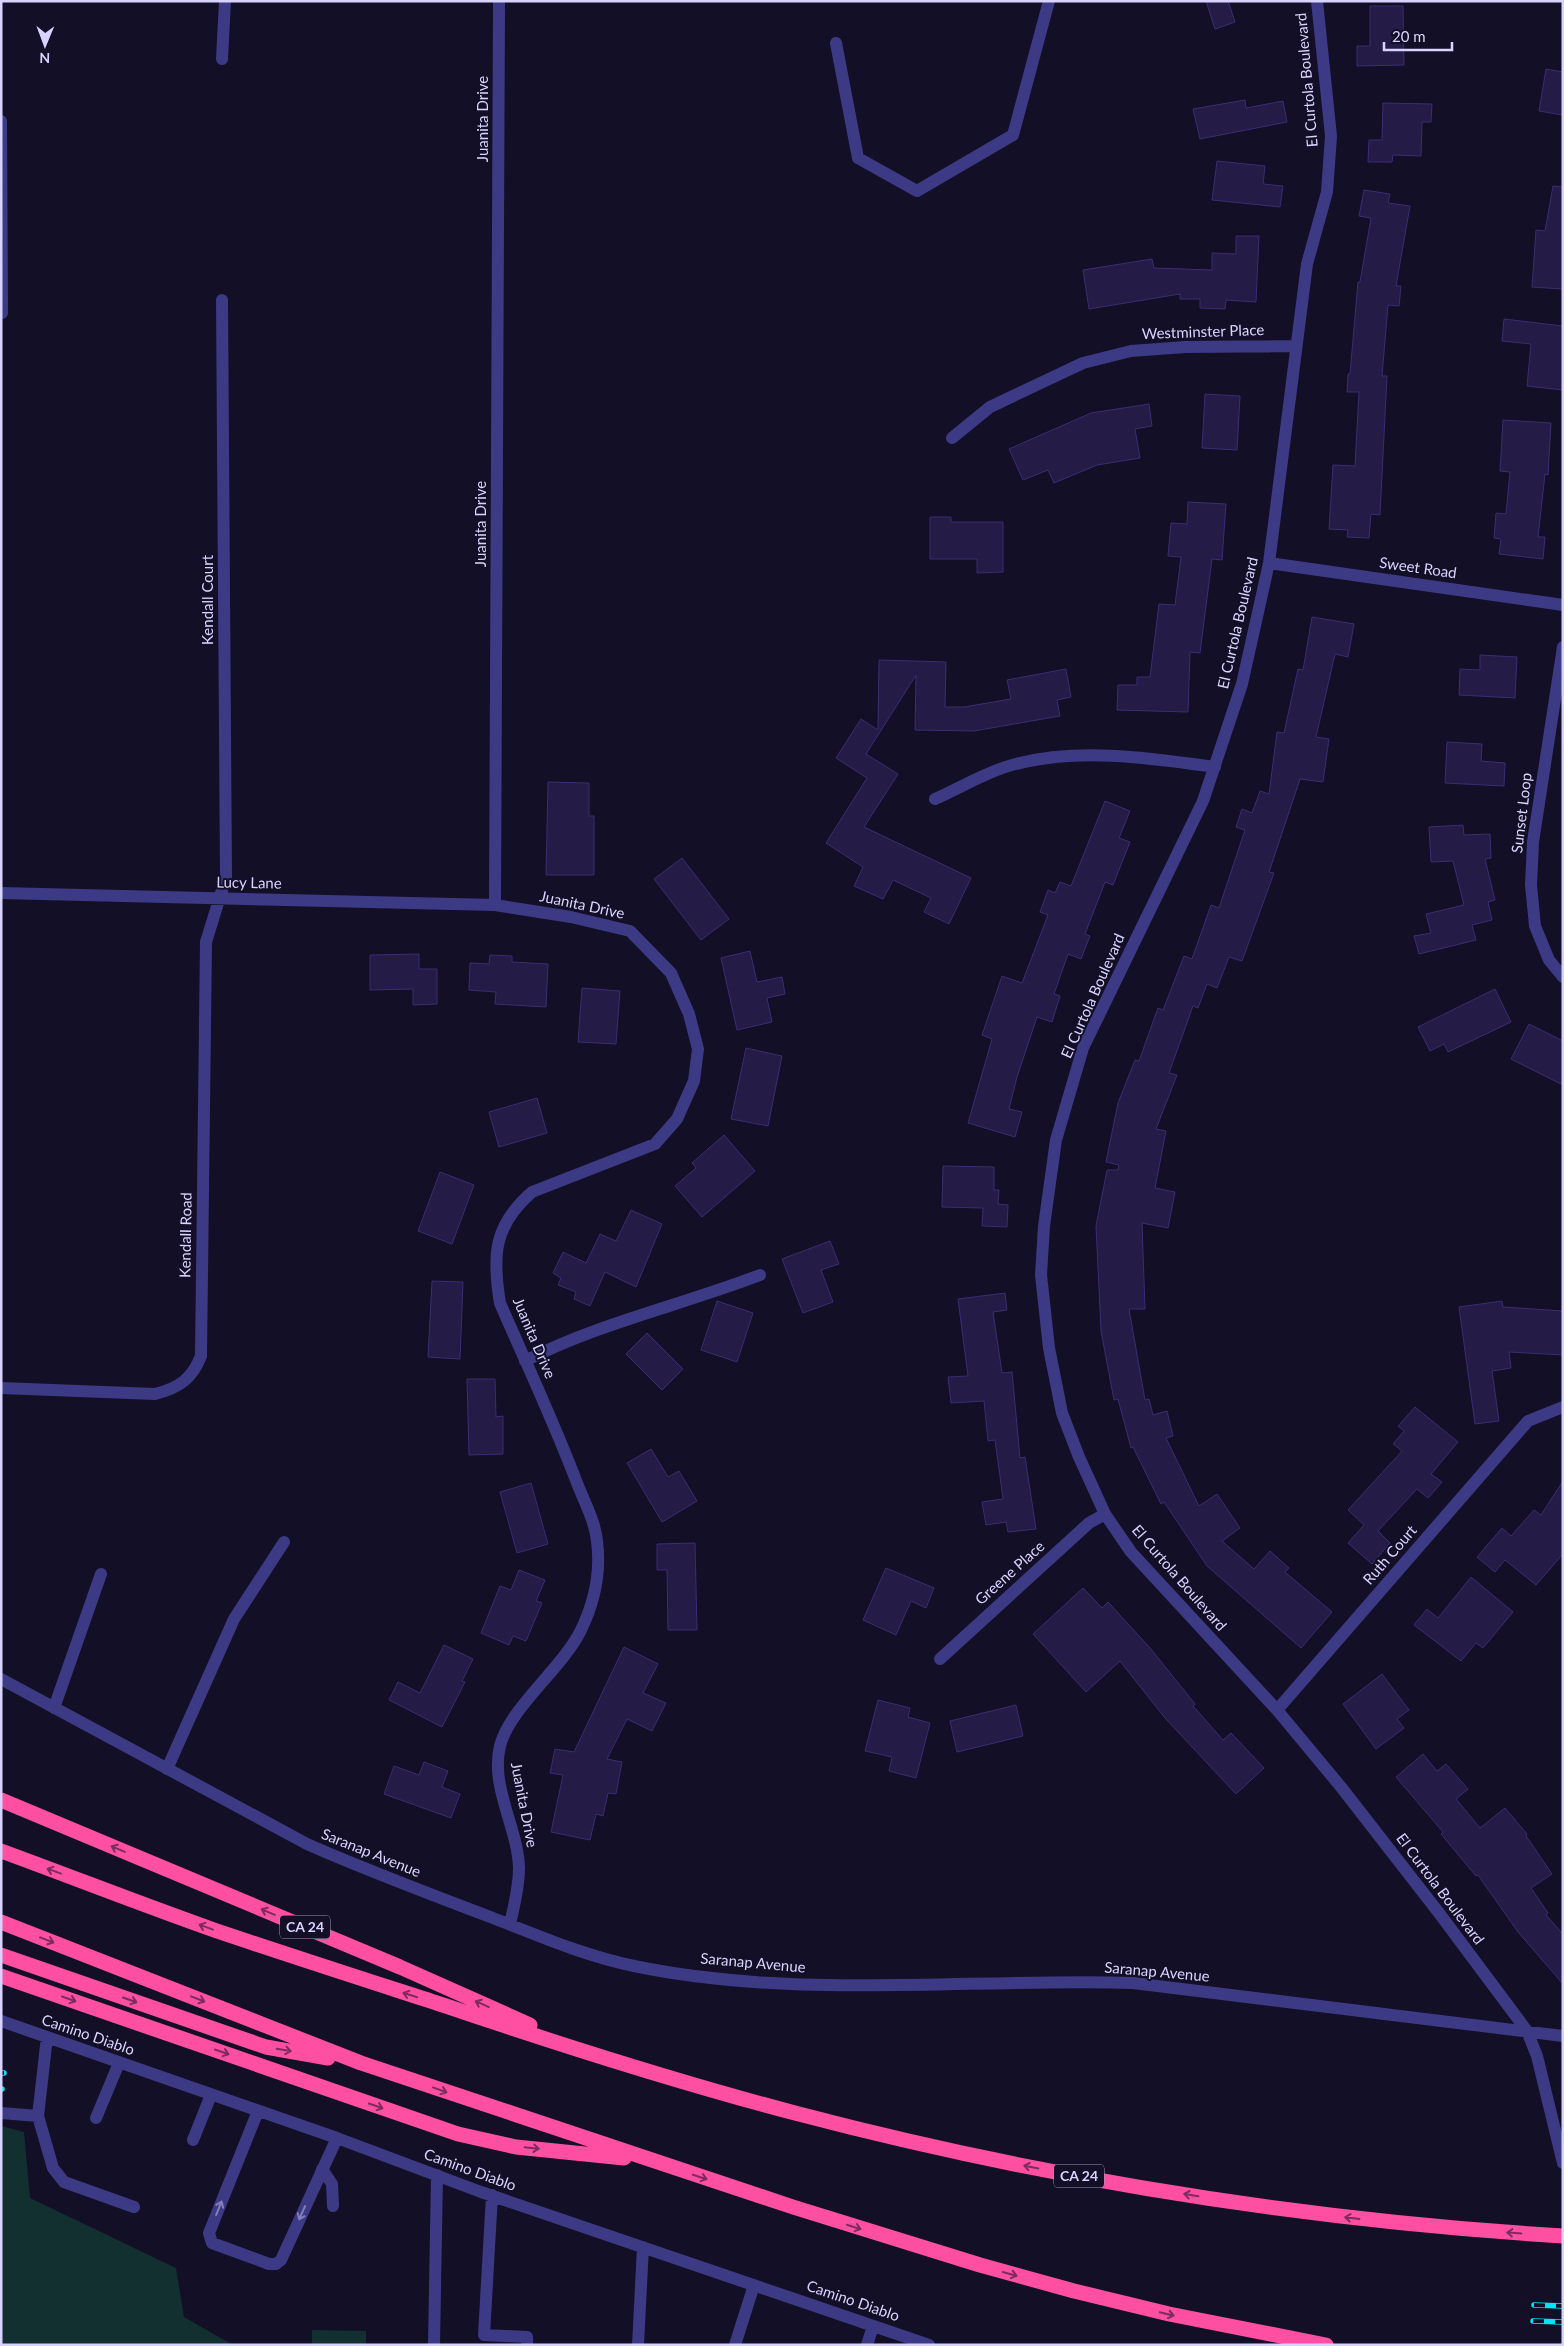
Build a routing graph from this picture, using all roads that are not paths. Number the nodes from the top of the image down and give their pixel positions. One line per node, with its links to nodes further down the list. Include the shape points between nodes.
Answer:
1 (225, 1): 6 (street)
2 (499, 1): 19 (street, Juanita Drive)
3 (1049, 1): 5 (street, via 1012,135 917,191 858,158)
4 (1317, 1): 10 (street, El Curtola Boulevard, via 1331,136 1328,192 1307,264)
5 (836, 43)
6 (222, 59)
7 (1, 121): 9 (street)
8 (222, 300): 18 (street, Kendall Court, via 226,877)
9 (2, 313)
10 (1296, 346): 11 (street, Westminster Place, via 1131,351 1083,363 990,407); 12 (street, El Curtola Boulevard)
11 (952, 438)
12 (1269, 563): 13 (street, Sweet Road); 15 (street, El Curtola Boulevard, via 1242,684)
13 (1563, 605)
14 (1563, 647): 20 (street, Sunset Loop, via 1533,842 1531,885 1535,926 1550,960)
15 (1215, 767): 16 (street, via 1142,757 1071,756 1011,765); 25 (street, El Curtola Boulevard, via 1203,801 1083,1048 1056,1140 1041,1275 1049,1348 1062,1413)
16 (935, 799)
17 (1, 893): 18 (street, Lucy Lane)
18 (219, 899): 19 (street, Lucy Lane); 23 (street, Kendall Road, via 206,942 200,1356 196,1370 187,1381 155,1394)
19 (495, 905): 22 (street, Juanita Drive, via 571,917 630,931 671,973 689,1014 698,1049 694,1081 677,1119 655,1144 532,1192 504,1223 495,1258 495,1275 500,1303)
20 (1563, 977)
21 (760, 1275): 22 (street, via 705,1296 591,1331)
22 (525, 1361): 36 (street, Juanita Drive, via 570,1462 589,1515 597,1539 598,1566 590,1606 572,1648 508,1725 500,1746 498,1764 519,1867 518,1890)
23 (1, 1388)
24 (1563, 1407): 31 (street, Ruth Court, via 1528,1422)
25 (1105, 1514): 28 (street, Greene Place, via 1089,1523); 31 (street, El Curtola Boulevard, via 1131,1552)
26 (284, 1542): 32 (street, via 234,1620)
27 (101, 1574): 30 (street)
28 (940, 1658)
29 (1, 1679): 30 (street, Saranap Avenue)
30 (54, 1708): 32 (street, Saranap Avenue)
31 (1277, 1710): 40 (street, El Curtola Boulevard, via 1440,1913)
32 (167, 1768): 36 (street, Saranap Avenue, via 307,1844 356,1866)
33 (1, 1800): 43 (highway, CA 24, one-way to 33, via 400,1967)
34 (1, 1851): 43 (highway, one-way to 34, via 212,1929)
35 (1, 1922): 45 (highway, one-way to 45)
36 (510, 1924): 40 (street, Saranap Avenue, via 576,1950 634,1966 768,1984 1133,1984)
37 (1, 1955): 45 (highway, one-way to 45, via 266,2047)
38 (1, 1976): 53 (highway, one-way to 53, via 458,2134 516,2147)
39 (1, 2022): 42 (street, Camino Diablo)
40 (1527, 2031): 41 (street, Saranap Avenue); 54 (street, El Curtola Boulevard, via 1547,2092)
41 (1563, 2036)
42 (47, 2037): 44 (street, Camino Diablo); 49 (street)
43 (607, 2059): 60 (highway, CA 24, one-way to 43, via 1350,2218 1080,2176 795,2114)
44 (119, 2063): 46 (street, Camino Diablo); 50 (street)
45 (361, 2063): 53 (highway, one-way to 53)
46 (211, 2095): 47 (street, Camino Diablo); 52 (street)
47 (258, 2111): 51 (street, Camino Diablo); 55 (street, one-way to 47, via 281,2260 276,2264 212,2243 209,2233)
48 (1, 2113): 49 (street)
49 (38, 2116): 59 (street, via 53,2168 64,2182)
50 (96, 2118)
51 (337, 2138): 55 (street); 56 (street, Camino Diablo)
52 (193, 2140)
53 (653, 2162): 70 (highway, one-way to 70, via 1036,2281 1179,2316)
54 (1563, 2164)
55 (322, 2169): 58 (street, via 332,2184)
56 (438, 2175): 57 (street, Camino Diablo); 64 (street)
57 (492, 2195): 61 (street, Camino Diablo); 65 (street, via 484,2335 527,2337)
58 (333, 2206)
59 (134, 2207)
60 (1563, 2236)
61 (643, 2247): 62 (street, Camino Diablo); 66 (street)
62 (754, 2285): 63 (street, Camino Diablo); 67 (street)
63 (873, 2326): 68 (street); 69 (street, Camino Diablo)
64 (434, 2345)
65 (527, 2345)
66 (638, 2345)
67 (735, 2345)
68 (867, 2345)
69 (929, 2345)
70 (1326, 2345)

